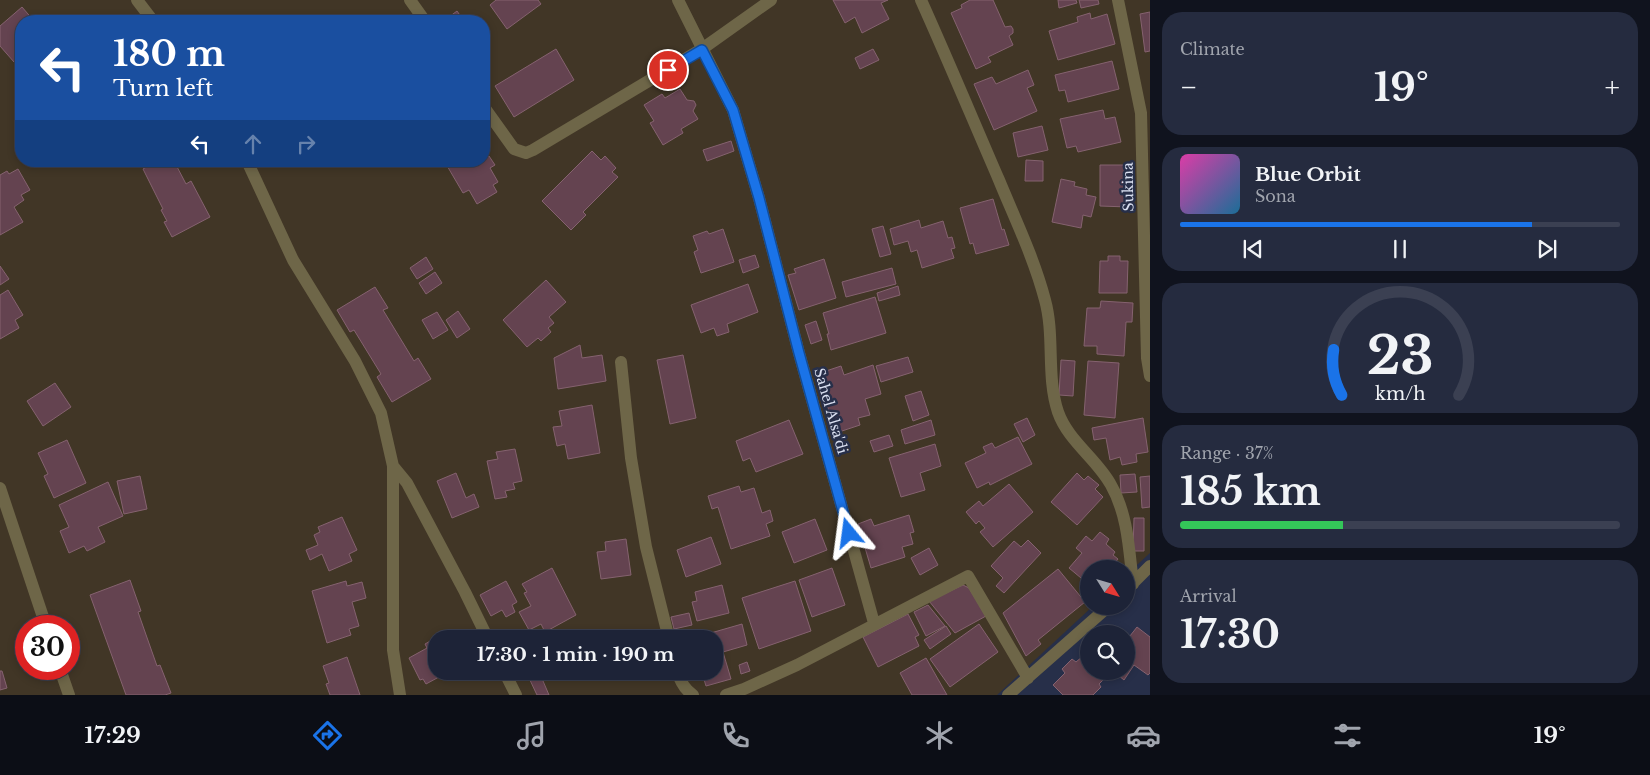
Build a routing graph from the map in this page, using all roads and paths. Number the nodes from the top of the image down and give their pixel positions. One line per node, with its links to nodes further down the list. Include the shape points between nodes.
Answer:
1 (137, 0): 7 (street)
2 (410, 0): 8 (street)
3 (678, 0): 9 (street, Sahel Alsa'di)
4 (771, 0): 9 (street)
5 (921, 0): 16 (street, via 1034,264 1046,301 1054,396 1059,413 1065,426 1111,484 1127,528)
6 (1118, 0): 13 (street, Sukina, via 1141,113)
7 (148, 15)
8 (421, 15)
9 (702, 50): 10 (street, via 526,153 514,149); 21 (street, Sahel Alsa'di, via 733,110)
10 (490, 115)
11 (250, 167): 14 (street, via 292,260 354,361 381,413)
12 (621, 362): 23 (street, via 631,458 646,547)
13 (1150, 376)
14 (393, 466): 22 (street, via 406,483); 29 (street, via 392,650)
15 (0, 488): 19 (street)
16 (1129, 560)
17 (1150, 566): 18 (street)
18 (1135, 582)
19 (42, 615)
20 (1098, 615): 24 (street)
21 (874, 623): 24 (street, via 968,576); 32 (street, via 797,665)
22 (484, 630)
23 (667, 630)
24 (1028, 678): 33 (street)
25 (64, 680): 28 (street)
26 (508, 680): 30 (street)
27 (679, 680): 31 (street)
28 (69, 695)
29 (400, 695)
30 (516, 695)
31 (692, 695)
32 (726, 695)
33 (1008, 695)

